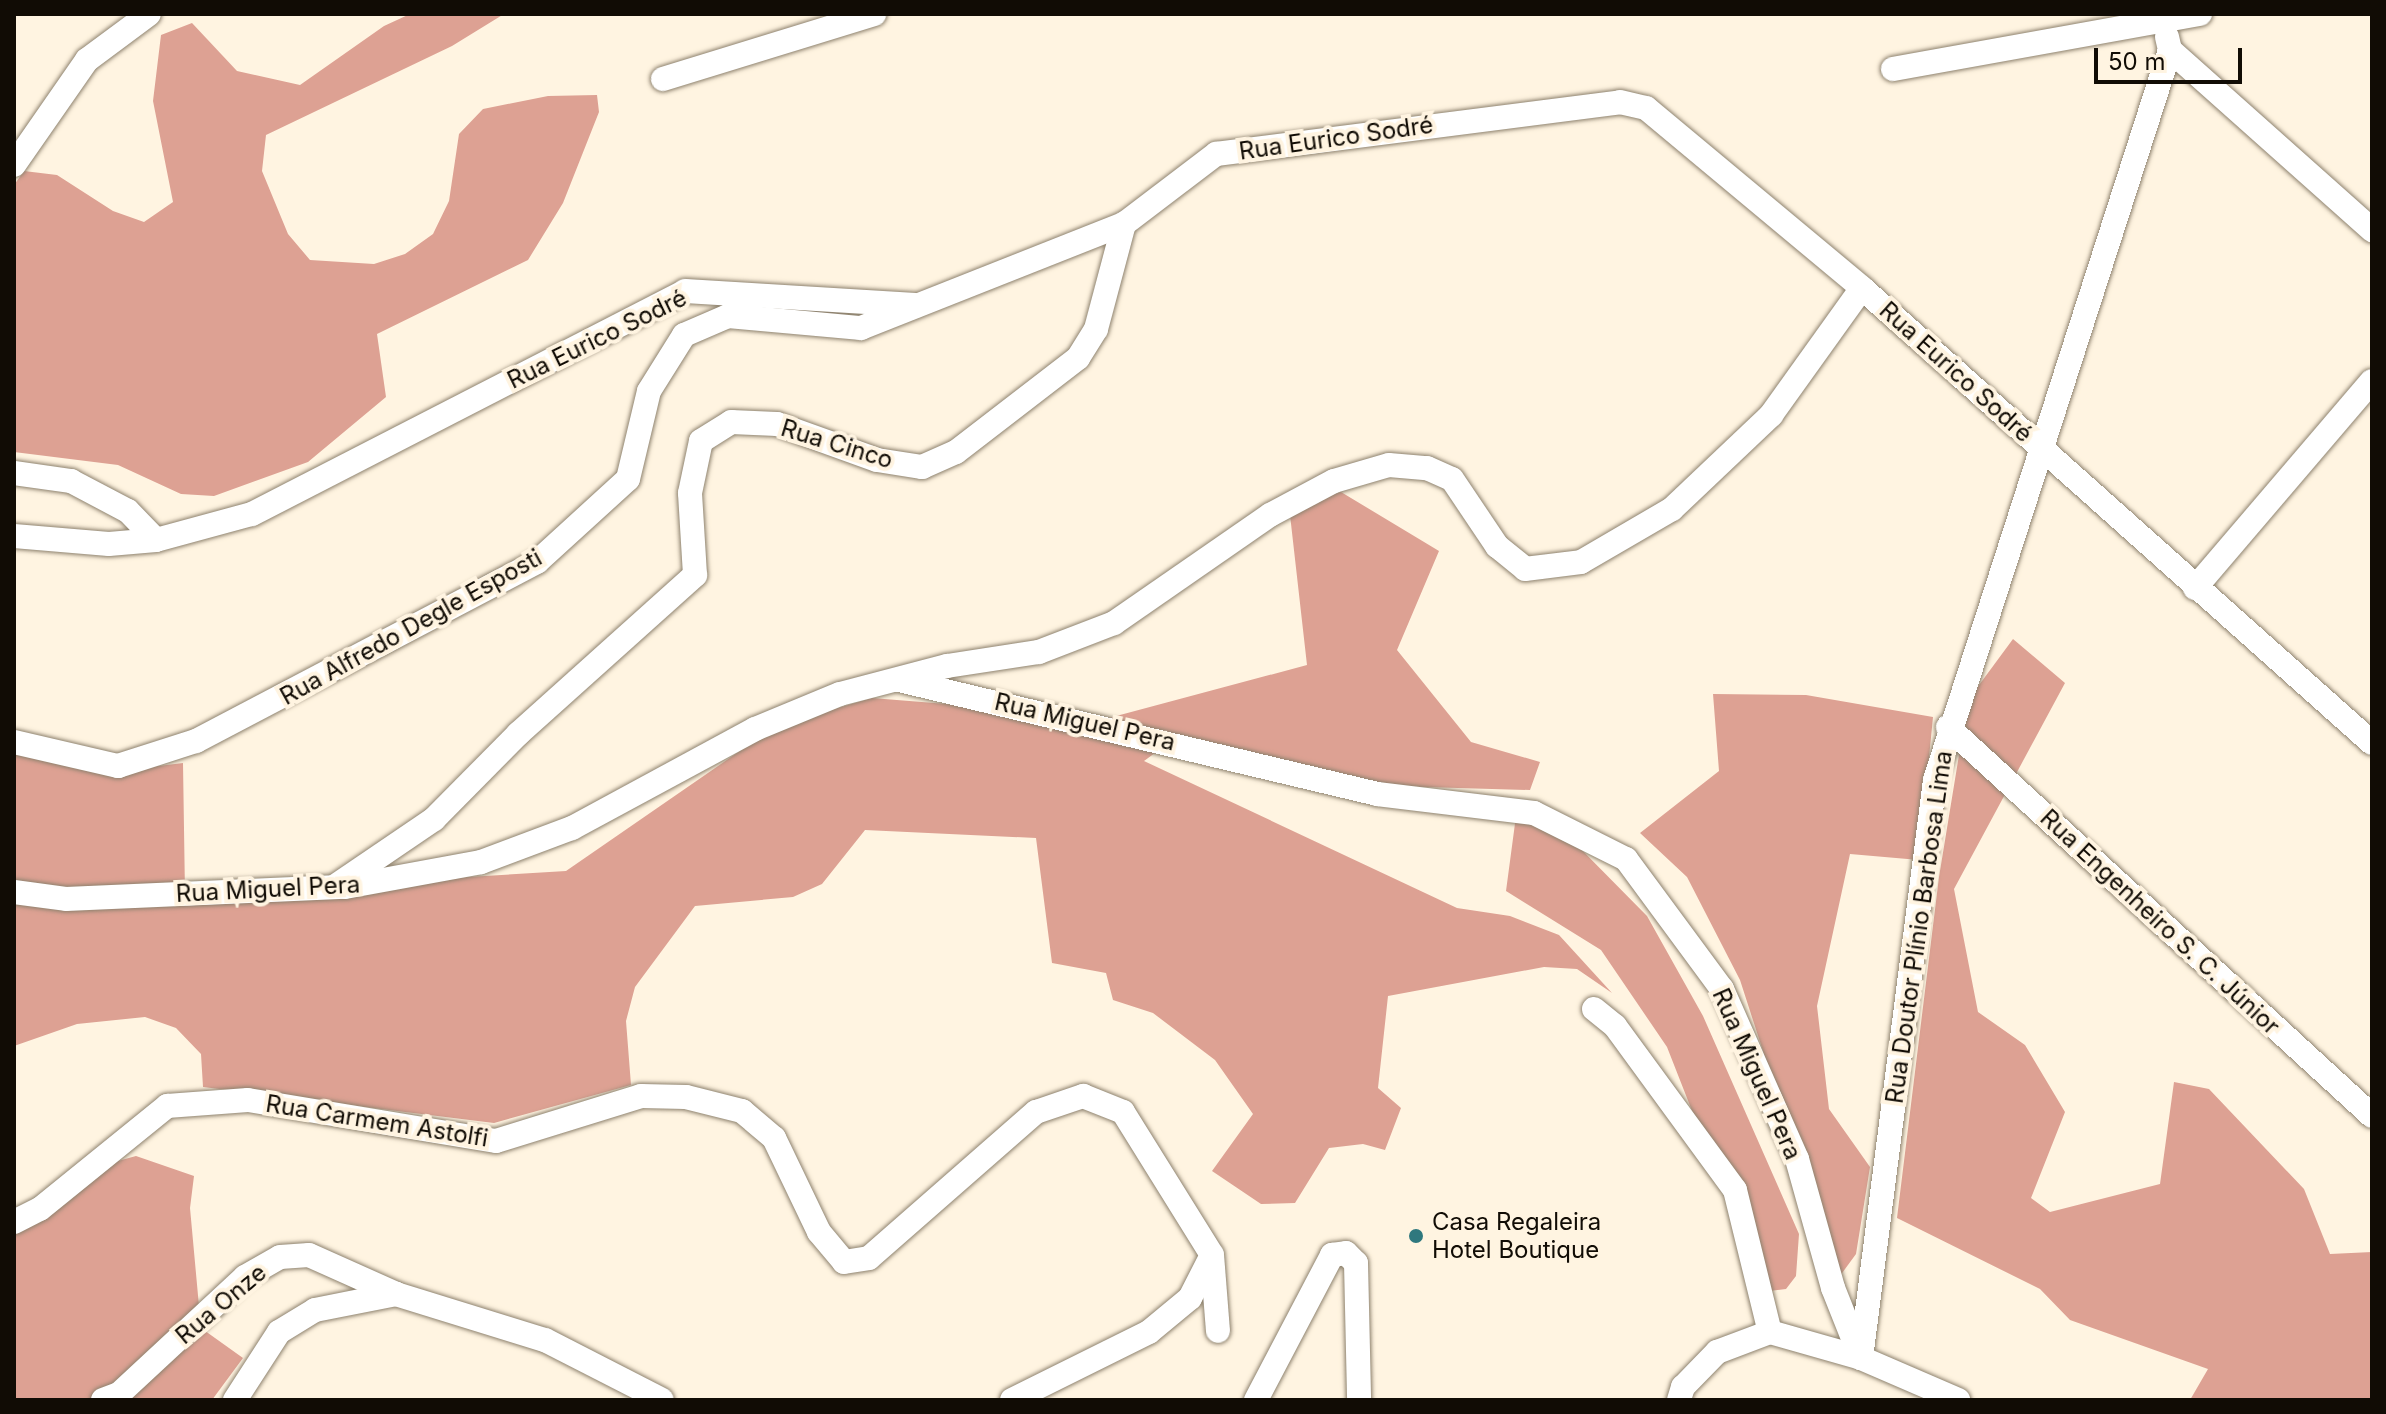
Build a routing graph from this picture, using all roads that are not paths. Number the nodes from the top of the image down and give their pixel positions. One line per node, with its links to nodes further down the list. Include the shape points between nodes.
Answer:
1 (149, 14): 8 (street, via 87,60)
2 (2200, 14): 4 (street)
3 (863, 16): 7 (street)
4 (2164, 19): 5 (street); 6 (street)
5 (2170, 50): 10 (street); 14 (street, Rua Doutor Plínio Barbosa Lima)
6 (1893, 69)
7 (663, 79)
8 (14, 165)
9 (1124, 224): 11 (street, Rua Eurico Sodré, via 1216,154 1543,110 1634,103); 12 (street, Rua Eurico Sodré); 23 (street, Rua Cinco, via 1096,329 1078,358 956,452 922,467 877,460 777,424 731,422 701,441 690,493 695,575 518,734 434,819)
10 (2372, 230)
11 (1862, 288): 14 (street, Rua Eurico Sodré); 19 (street, via 1771,415 1672,509 1581,562 1525,569 1497,546 1452,479 1407,464 1389,465 1334,481 1270,515 1114,623 1039,652)
12 (927, 305): 17 (street, Rua Eurico Sodré, via 685,291 252,514); 21 (street, Rua Alfredo Degle Esposti, via 861,328 728,316 684,335 649,391 628,479 537,562 196,741 118,766)
13 (2372, 381): 18 (street)
14 (2040, 449): 18 (street, Rua Eurico Sodré); 20 (street, Rua Doutor Plínio Barbosa Lima)
15 (14, 473): 17 (street, via 71,481 128,511)
16 (14, 536): 17 (street, Rua Eurico Sodré, via 109,544)
17 (156, 540)
18 (2195, 588): 22 (street, Rua Eurico Sodré)
19 (894, 679): 23 (street, Rua Miguel Pera, via 840,694 755,729 572,828 481,862); 32 (street, Rua Miguel Pera, via 1377,794 1534,813 1626,859 1722,989 1797,1159 1833,1288)
20 (1948, 727): 26 (street, Rua Engenheiro S. C. Júnior); 32 (street, Rua Doutor Plínio Barbosa Lima, via 1935,780)
21 (14, 742)
22 (2372, 743)
23 (333, 888): 24 (street, Rua Miguel Pera, via 66,899)
24 (14, 892)
25 (1594, 1009): 31 (street, via 1615,1026 1735,1190)
26 (2372, 1116)
27 (14, 1222): 28 (street, Rua Carmem Astolfi, via 40,1209 167,1106 248,1100 496,1141 641,1096 686,1097 742,1111 774,1138 819,1232 844,1262 869,1258 1036,1112 1083,1096 1123,1112)
28 (1212, 1255): 30 (street, Rua Carmem Astolfi); 37 (street, via 1190,1298 1149,1332)
29 (396, 1294): 34 (street, Rua Onze, via 309,1255 280,1257 245,1277 119,1394); 35 (street, Rua Onze, via 315,1310 279,1332); 36 (street, Rua Onze, via 545,1340)
30 (1218, 1331)
31 (1770, 1332): 32 (street); 33 (street, via 1717,1352)
32 (1861, 1358): 40 (street)
33 (1684, 1396)
34 (103, 1400)
35 (235, 1400)
36 (662, 1400)
37 (1012, 1400)
38 (1256, 1400): 39 (street, via 1332,1255 1346,1253 1356,1263)
39 (1359, 1400)
40 (1958, 1400)

